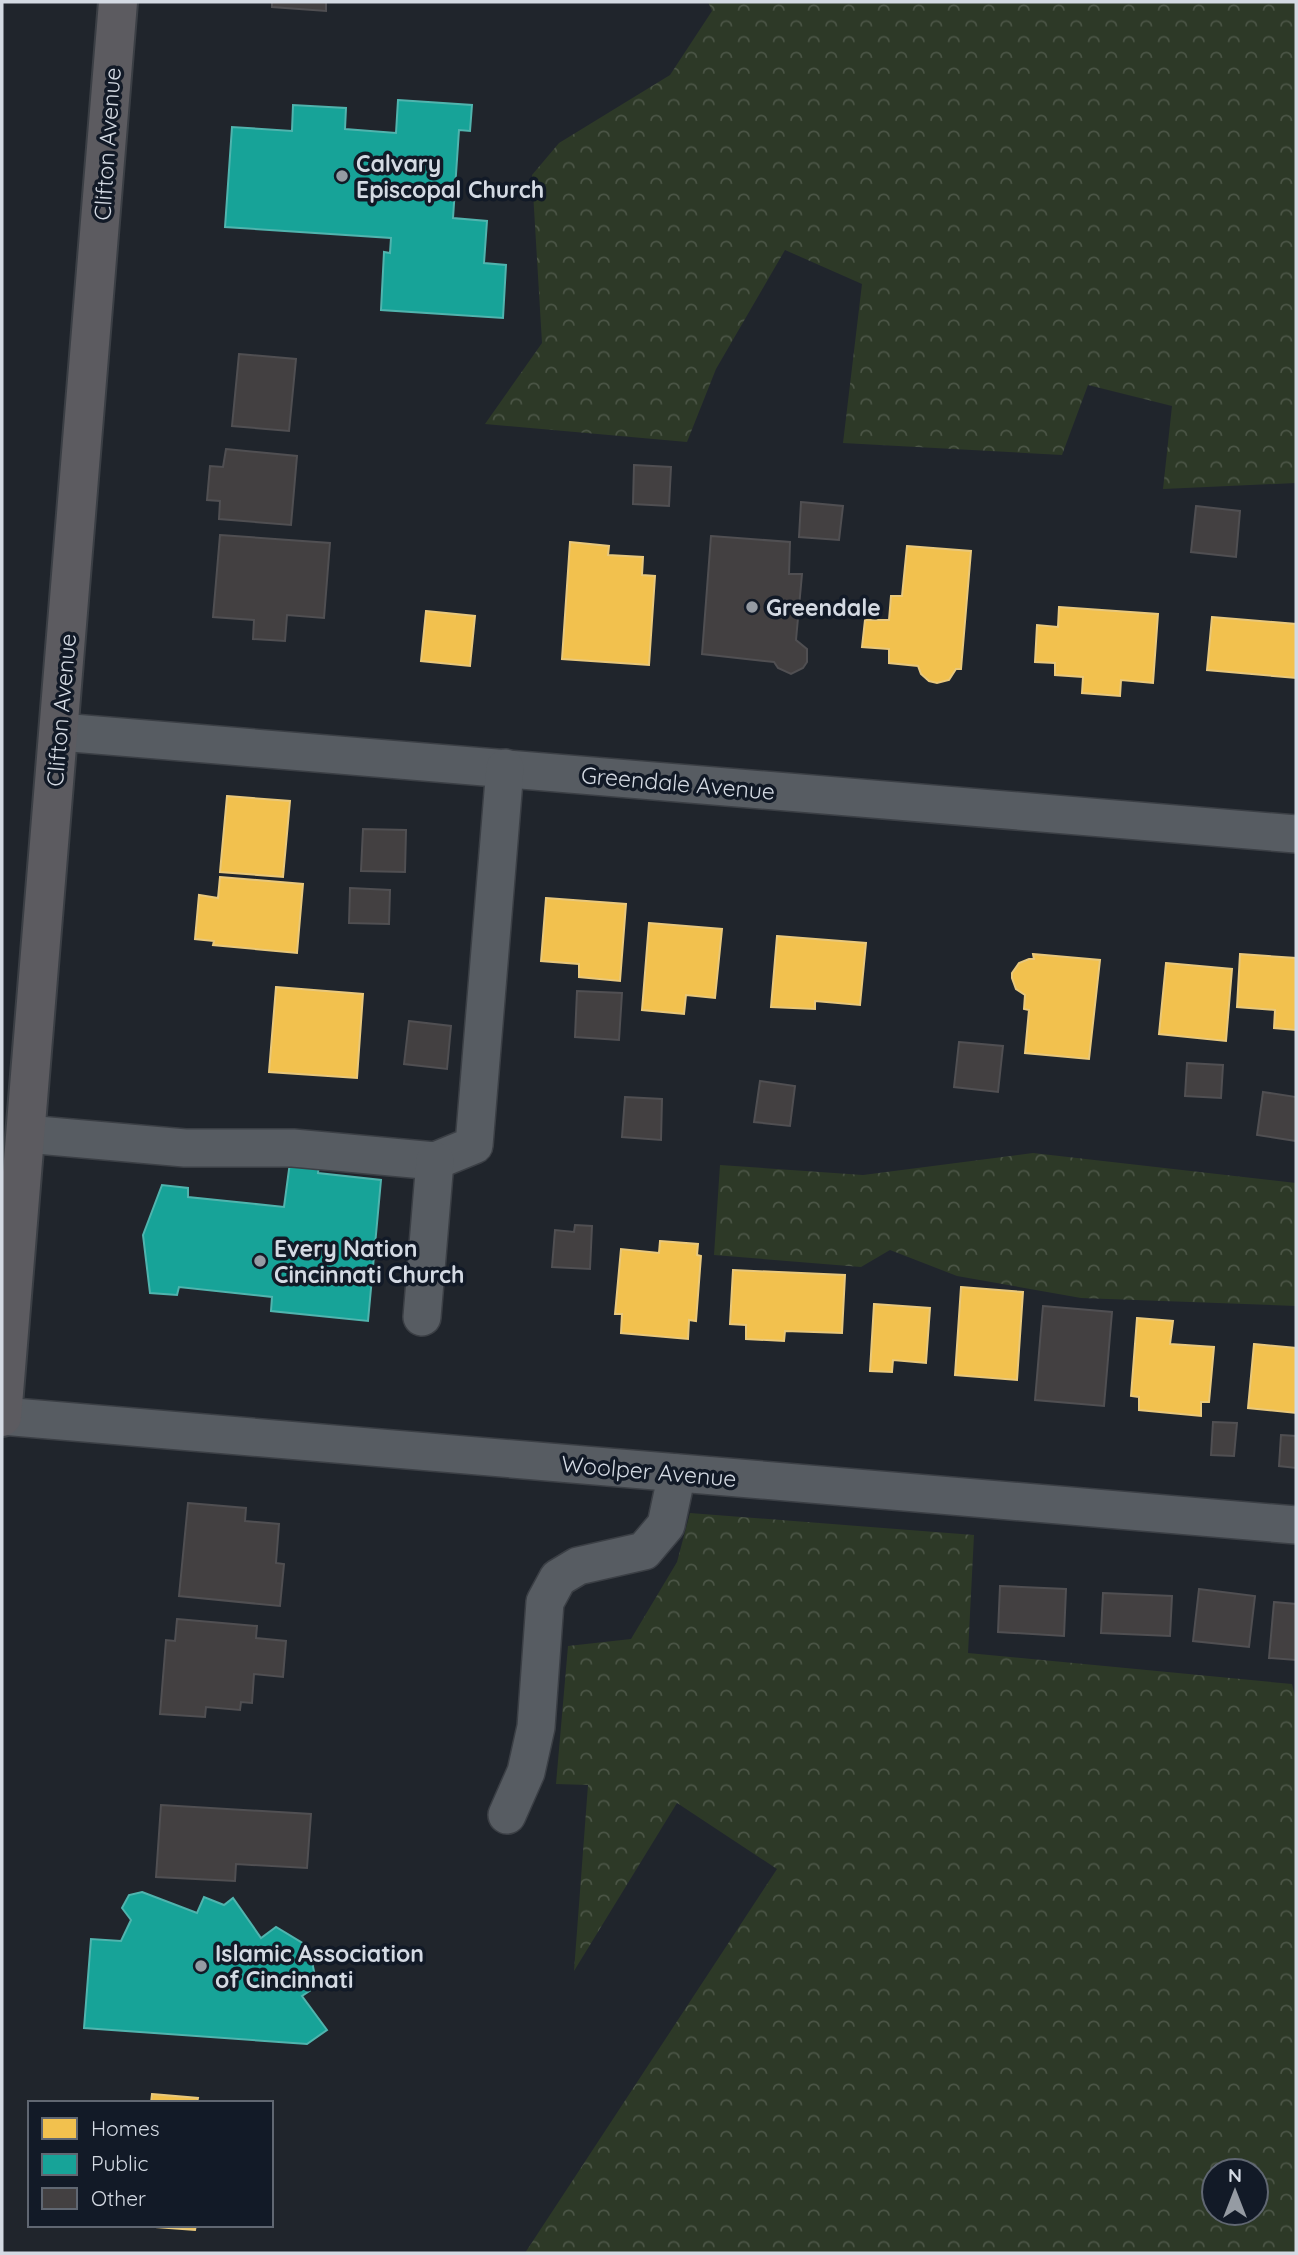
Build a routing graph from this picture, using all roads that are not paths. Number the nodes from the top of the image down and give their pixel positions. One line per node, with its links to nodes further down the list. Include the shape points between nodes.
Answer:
1 (118, 2): 2 (main road, Clifton Avenue)
2 (60, 732): 3 (street, Greendale Avenue); 5 (main road, Clifton Avenue)
3 (505, 768): 4 (street, Greendale Avenue); 6 (street, via 474,1145)
4 (1296, 834)
5 (26, 1134): 6 (street, via 185,1148 293,1148); 8 (main road, Clifton Avenue)
6 (435, 1161): 7 (street)
7 (422, 1317)
8 (2, 1417): 9 (street, Woolper Avenue)
9 (677, 1473): 10 (street, Woolper Avenue); 11 (street, via 666,1525 645,1551 578,1566 558,1577 545,1602 536,1727 526,1772)
10 (1296, 1525)
11 (507, 1815)

